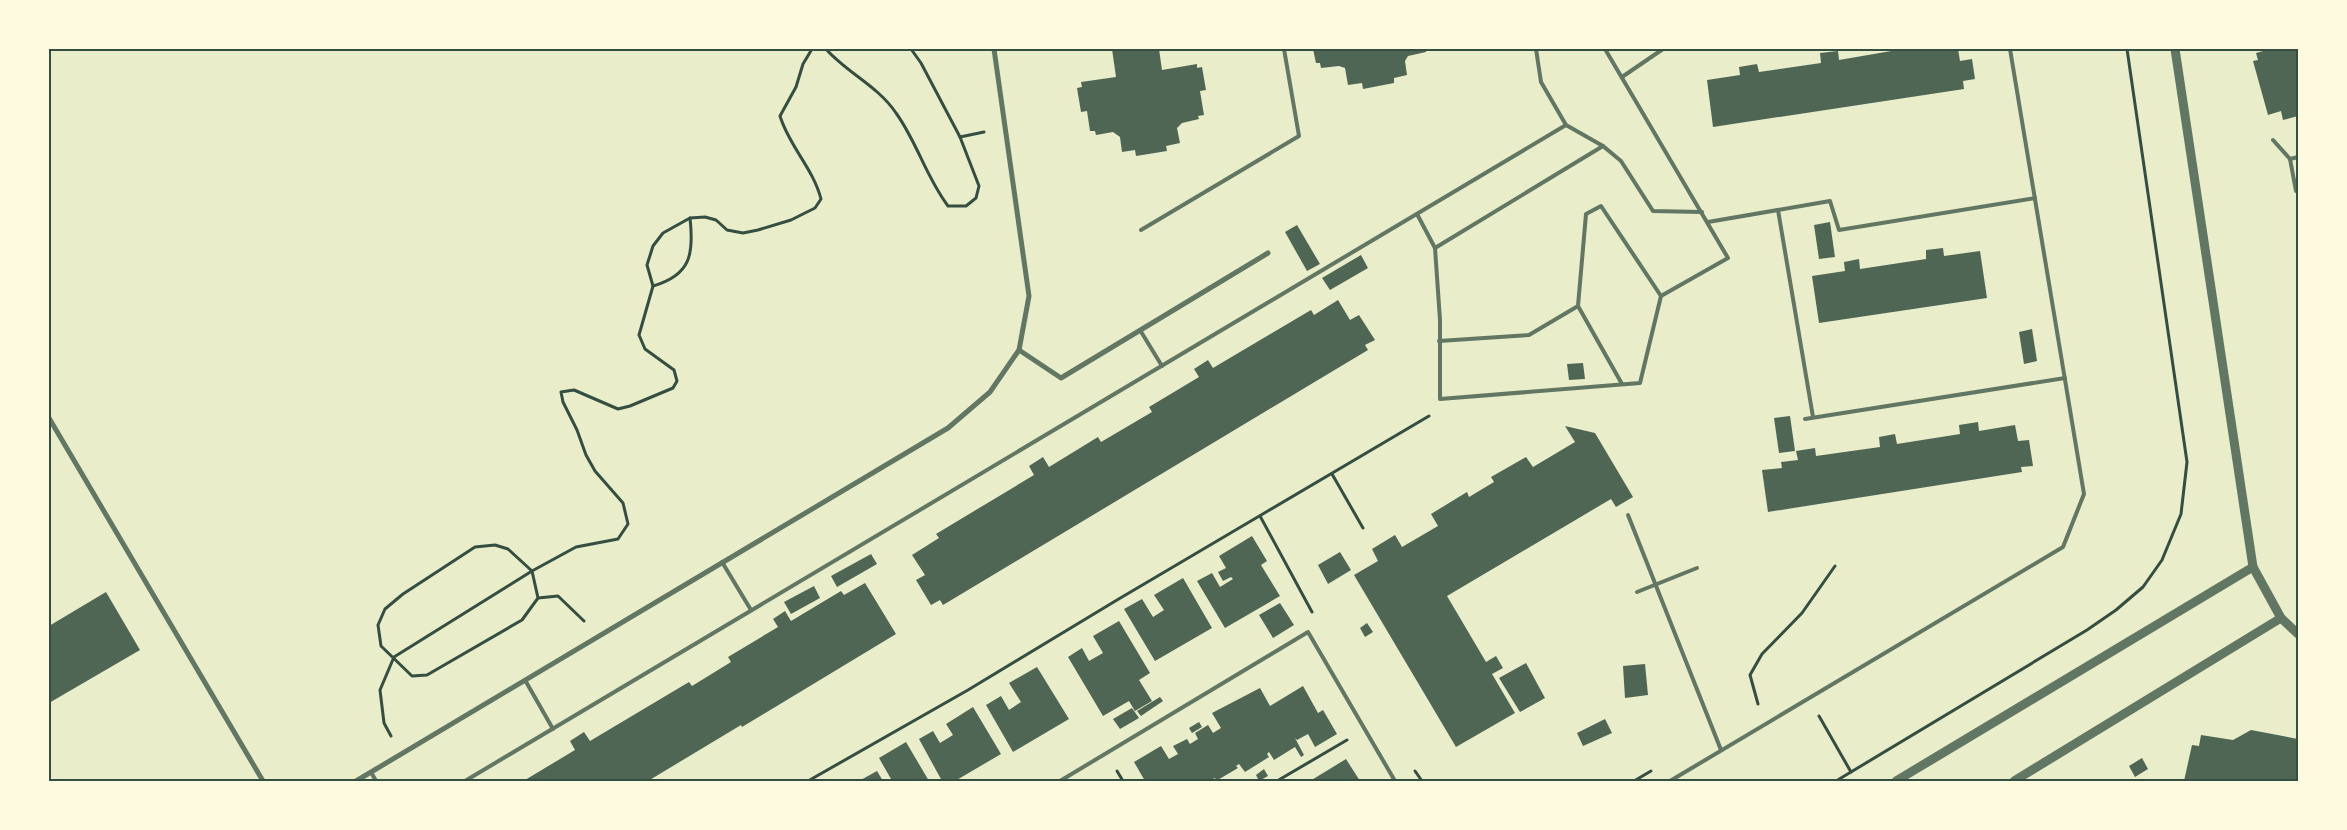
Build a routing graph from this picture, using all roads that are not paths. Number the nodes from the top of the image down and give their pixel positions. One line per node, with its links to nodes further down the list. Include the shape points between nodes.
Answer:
1 (994, 49): 27 (street, via 1029,296)
2 (1284, 49): 20 (lane, via 1299,136)
3 (1536, 49): 9 (lane, via 1541,82)
4 (1605, 49): 8 (lane)
5 (1663, 49): 8 (lane)
6 (2010, 49): 15 (lane)
7 (2175, 49): 37 (street)
8 (1622, 77): 17 (lane)
9 (1566, 125): 11 (lane); 18 (lane)
10 (2274, 140): 13 (lane)
11 (1602, 146): 17 (lane, via 1621,161 1653,211); 21 (lane)
12 (2298, 156): 13 (lane)
13 (2290, 159): 14 (lane)
14 (2296, 191)
15 (2035, 198): 16 (lane, via 1839,230 1830,201); 29 (lane)
16 (1778, 210): 19 (lane); 31 (lane)
17 (1702, 212): 19 (lane)
18 (1417, 214): 21 (lane); 28 (lane)
19 (1708, 222): 23 (lane, via 1728,258)
20 (1141, 230)
21 (1435, 248): 26 (lane)
22 (1268, 253): 25 (street)
23 (1661, 296): 24 (lane, via 1601,206 1586,214); 30 (lane, via 1640,383)
24 (1578, 306): 26 (lane, via 1529,335); 30 (lane)
25 (1140, 330): 27 (street, via 1061,378); 28 (lane)
26 (1439, 341): 30 (lane, via 1440,399)
27 (1020, 350): 35 (street, via 990,392 948,428)
28 (1162, 366): 40 (lane)
29 (2065, 378): 31 (lane); 45 (lane, via 2084,494 2063,547)
30 (1622, 384)
31 (1813, 417): 33 (lane)
32 (49, 418): 47 (street)
33 (1804, 418)
34 (1628, 514): 38 (lane)
35 (722, 562): 40 (lane); 43 (street)
36 (1697, 568): 38 (lane)
37 (2253, 568): 41 (street); 54 (street)
38 (1656, 586): 39 (lane); 45 (lane)
39 (1637, 592)
40 (752, 610): 44 (lane)
41 (2281, 618): 42 (street); 55 (street)
42 (2298, 634)
43 (525, 680): 44 (lane); 46 (street)
44 (553, 729): 50 (lane)
45 (1721, 750): 53 (lane)
46 (371, 772): 48 (street); 49 (lane)
47 (263, 781)
48 (356, 781)
49 (376, 781)
50 (465, 781)
51 (1060, 781): 52 (lane, via 1308,632)
52 (1395, 781)
53 (1670, 781)
54 (1896, 781)
55 (2014, 781)

